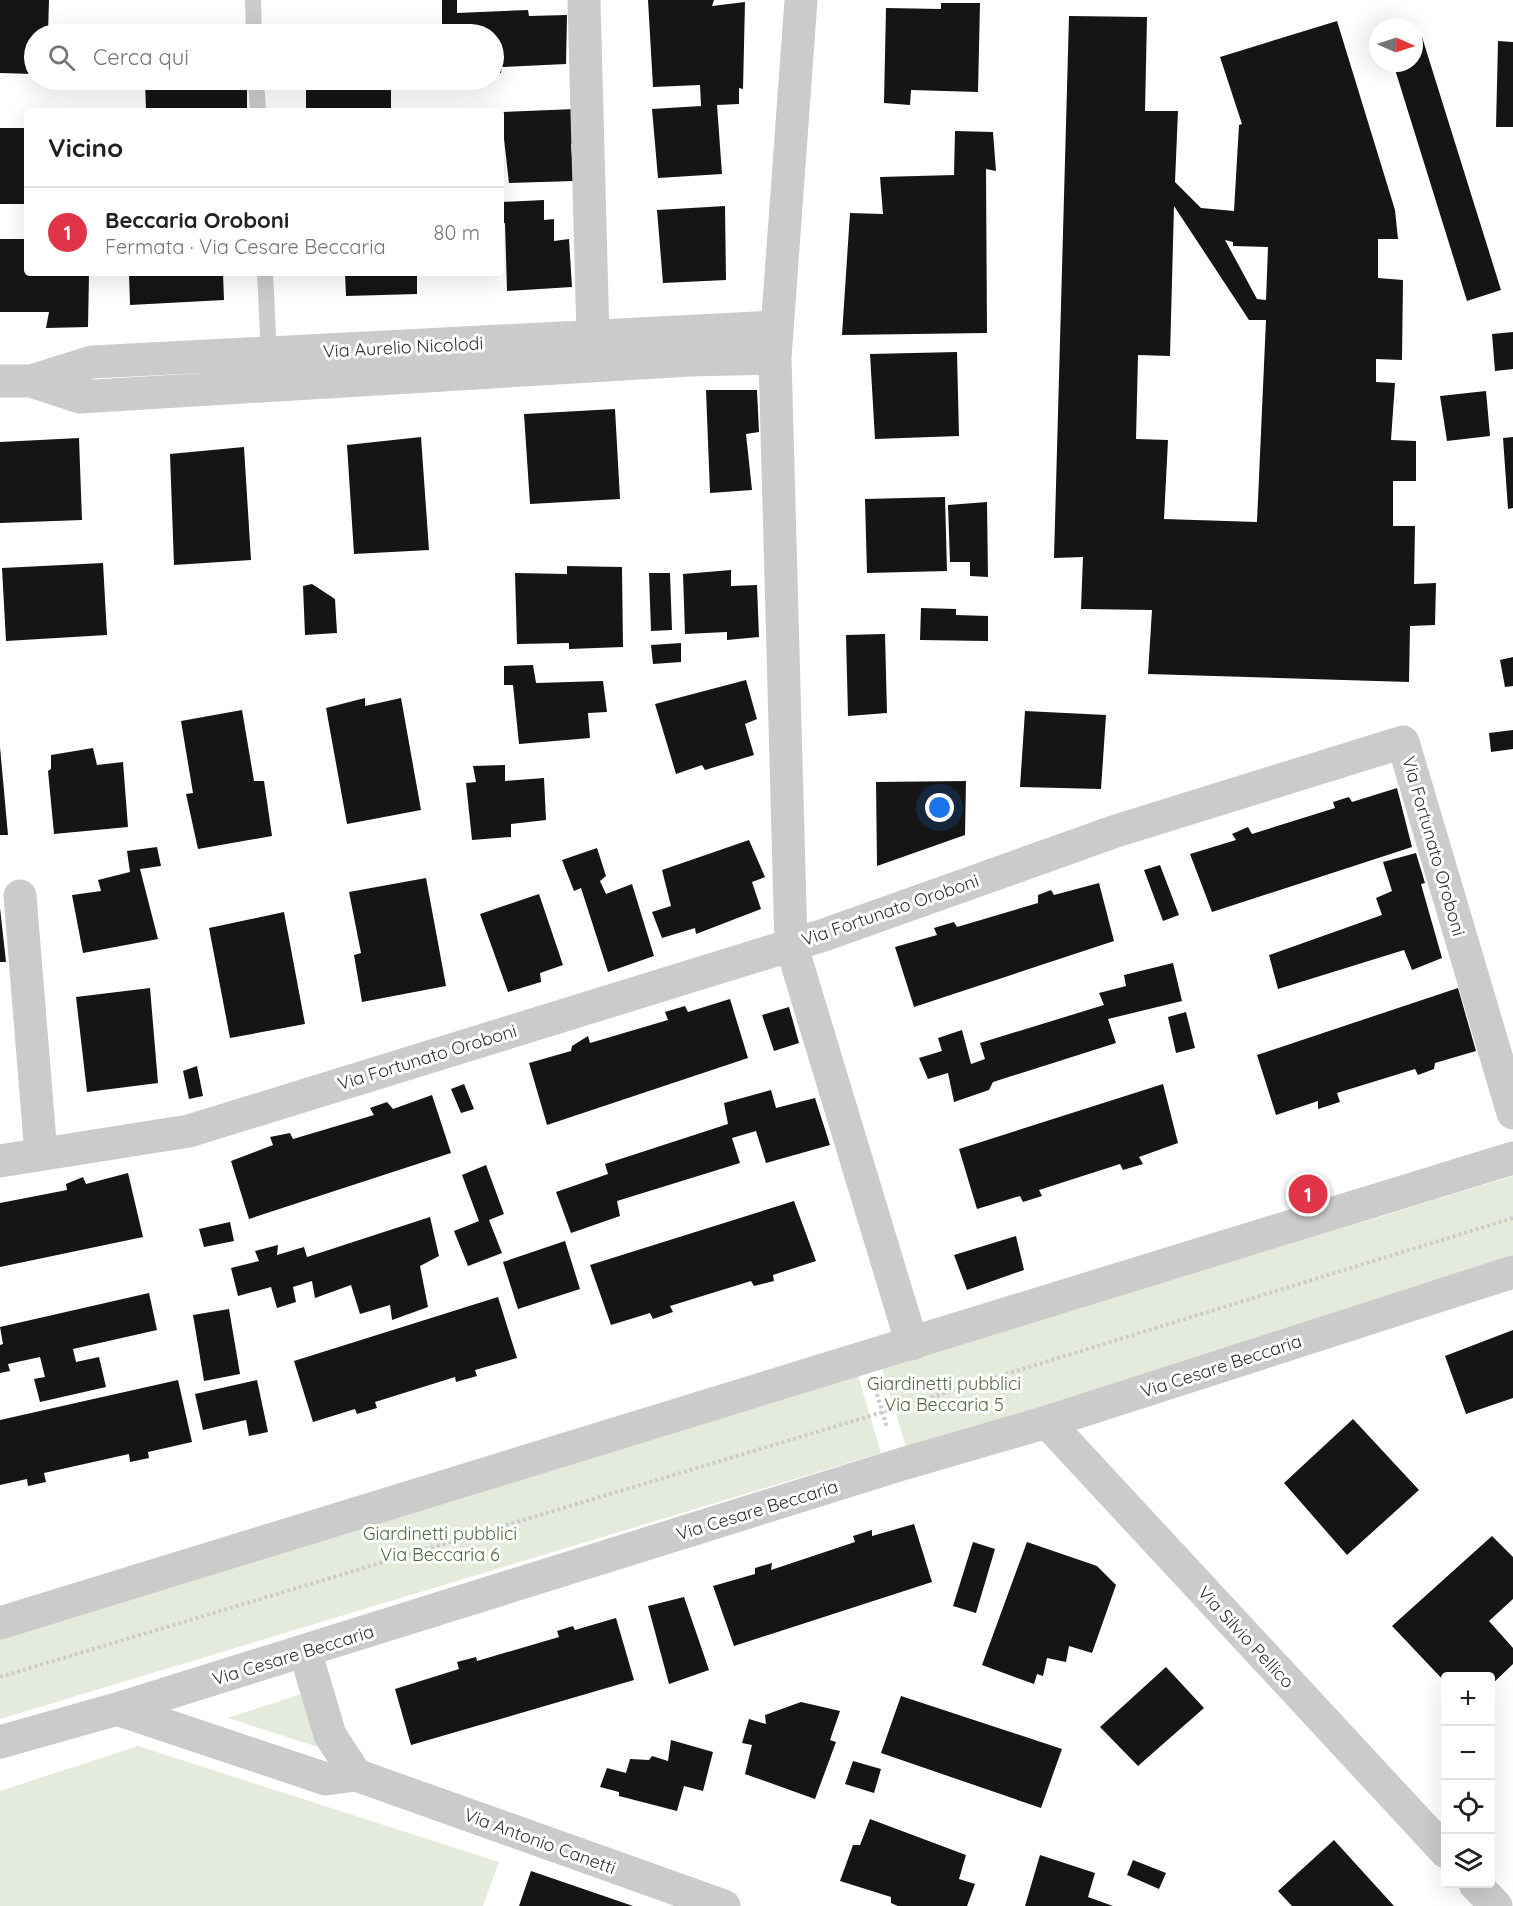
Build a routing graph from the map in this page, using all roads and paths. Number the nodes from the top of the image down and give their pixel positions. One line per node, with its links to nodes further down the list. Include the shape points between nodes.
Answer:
1 (253, 0): 4 (lane)
2 (584, 0): 8 (street)
3 (801, 0): 9 (street)
4 (254, 24)
5 (257, 90): 6 (lane)
6 (258, 108)
7 (265, 276): 10 (lane)
8 (593, 337): 9 (street, Via Aurelio Nicolodi); 10 (street, Via Aurelio Nicolodi)
9 (776, 343): 11 (street, Via Aurelio Nicolodi, via 690,360 80,397); 13 (street)
10 (269, 355): 11 (street, Via Aurelio Nicolodi, via 92,362)
11 (16, 381)
12 (20, 896): 15 (street)
13 (791, 944): 14 (street, Via Fortunato Oroboni, via 1116,831 1403,742); 15 (street, Via Fortunato Oroboni, via 189,1131); 20 (street)
14 (1513, 1113)
15 (41, 1154): 17 (street, Via Fortunato Oroboni)
16 (1513, 1158): 20 (street)
17 (0, 1161)
18 (1513, 1218): 22 (path)
19 (1513, 1272): 23 (street, Via Cesare Beccaria)
20 (912, 1344): 21 (street)
21 (866, 1358): 22 (path); 25 (street)
22 (882, 1413): 24 (path); 27 (path)
23 (1047, 1422): 24 (street, Via Cesare Beccaria); 31 (street, Via Silvio Pellico)
24 (899, 1465): 26 (street, Via Cesare Beccaria)
25 (0, 1623)
26 (305, 1651): 28 (street, Via Cesare Beccaria); 30 (street, via 330,1735)
27 (0, 1677)
28 (117, 1709): 29 (street, Via Cesare Beccaria); 30 (street, Via Antonio Canetti, via 326,1779)
29 (0, 1742)
30 (356, 1775): 33 (street, Via Antonio Canetti)
31 (1441, 1847)
32 (1479, 1888): 34 (street)
33 (724, 1906)
34 (1496, 1906)

